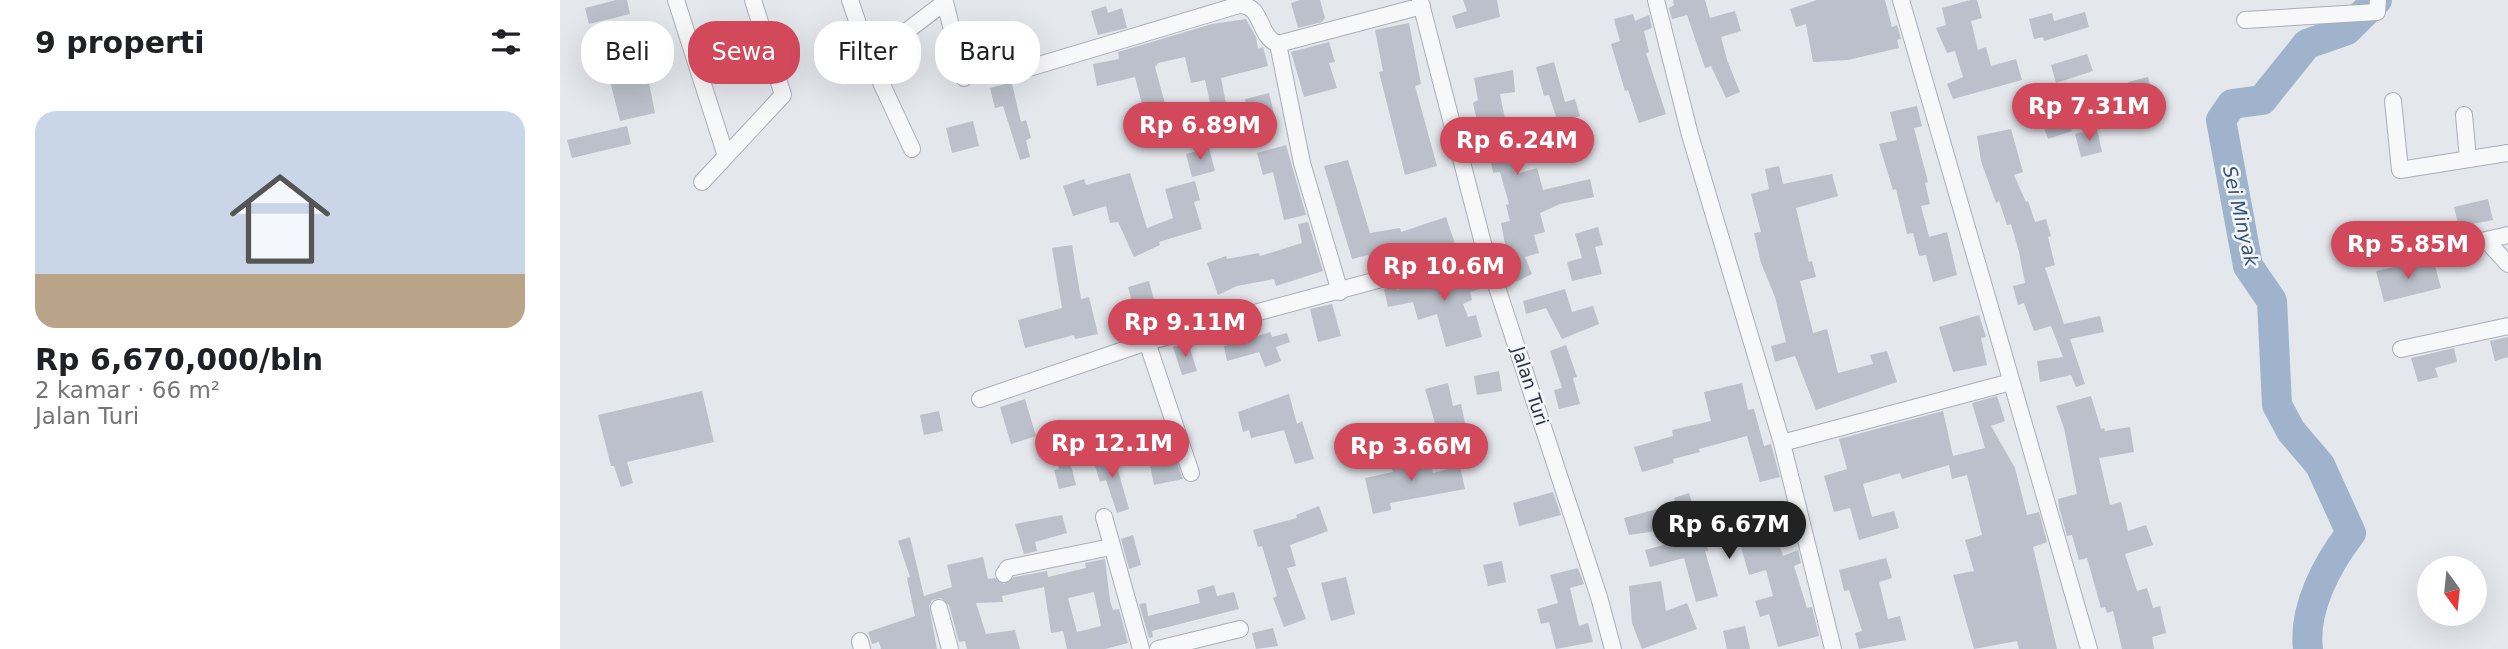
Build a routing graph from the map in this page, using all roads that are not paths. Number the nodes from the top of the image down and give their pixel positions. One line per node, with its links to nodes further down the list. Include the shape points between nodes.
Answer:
1 (676, 0): 20 (street)
2 (753, 0): 20 (street, via 783,95)
3 (850, 0): 10 (street)
4 (1656, 0): 34 (street, via 1690,135)
5 (1901, 0): 32 (street)
6 (2378, 0): 9 (street, via 2377,12)
7 (1421, 3): 13 (street); 25 (street, Jalan Turi)
8 (1203, 8): 13 (street, via 1245,5 1257,14 1264,35); 14 (street)
9 (2245, 20)
10 (857, 21)
11 (920, 21): 12 (street, via 945,2)
12 (950, 21)
13 (1278, 44): 28 (street, via 1302,163)
14 (1040, 63)
15 (882, 84): 18 (street)
16 (2393, 101): 21 (street, via 2400,170)
17 (2464, 115): 21 (street)
18 (912, 149)
19 (2508, 153): 21 (street)
20 (726, 156): 22 (street)
21 (2468, 159)
22 (702, 182)
23 (2508, 235): 24 (street)
24 (2486, 240): 26 (street); 27 (street)
25 (1485, 251): 28 (street); 45 (street, Jalan Turi)
26 (2415, 256)
27 (2508, 264)
28 (1340, 292): 30 (street)
29 (2508, 326): 31 (street)
30 (1147, 342): 33 (street); 35 (street)
31 (2402, 349)
32 (2011, 382): 34 (street); 41 (street)
33 (980, 399)
34 (1782, 443): 46 (street)
35 (1191, 473)
36 (1104, 517): 37 (street)
37 (1111, 547): 38 (street, via 1008,568); 43 (street)
38 (1004, 574)
39 (939, 608): 42 (street)
40 (1240, 629): 44 (street)
41 (2085, 648)
42 (950, 649)
43 (1141, 649)
44 (1158, 649)
45 (1613, 649)
46 (1833, 649)

